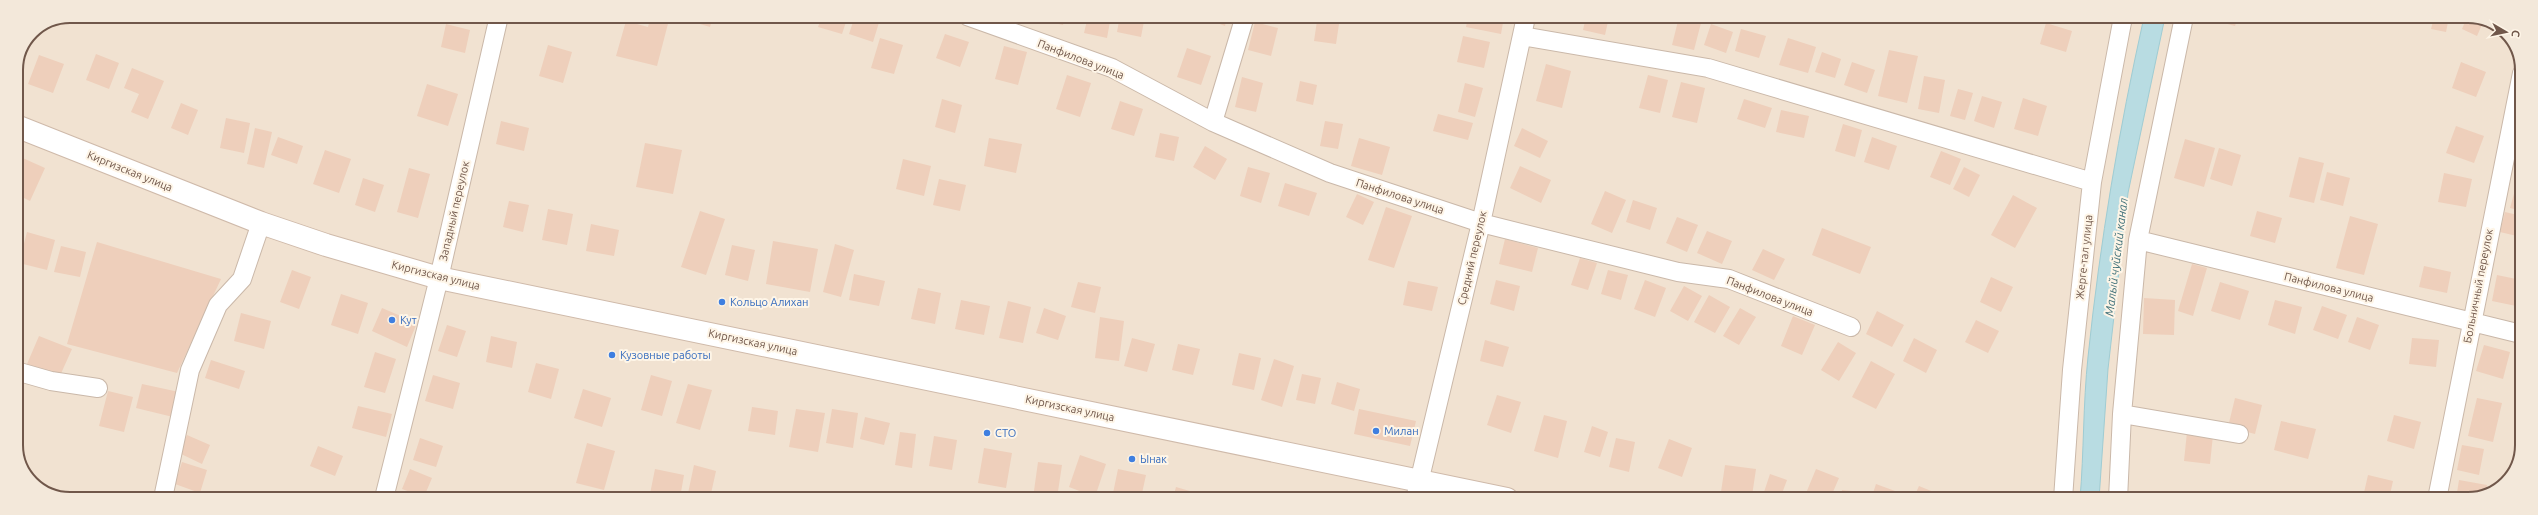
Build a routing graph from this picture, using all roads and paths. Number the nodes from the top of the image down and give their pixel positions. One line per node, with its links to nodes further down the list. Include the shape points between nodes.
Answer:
1 (497, 23): 15 (street, Западный переулок)
2 (986, 23): 9 (street, Панфилова улица, via 1112,68)
3 (1243, 23): 9 (street)
4 (1525, 23): 7 (street, Средний переулок)
5 (2122, 23): 11 (street, Жерге-тал улица)
6 (2183, 23): 14 (street)
7 (1522, 36): 11 (street, via 1708,68); 13 (street, Средний переулок)
8 (2515, 107): 16 (street, Больничный переулок)
9 (1213, 122): 13 (street, Панфилова улица, via 1330,173)
10 (23, 129): 12 (main road, Киргизская улица)
11 (2092, 182): 27 (street, Жерге-тал улица, via 2072,370)
12 (261, 223): 15 (main road, Киргизская улица); 24 (street, via 242,279 218,305 190,370)
13 (1481, 223): 17 (street, Панфилова улица, via 1678,272 1729,279); 23 (street, Средний переулок)
14 (2138, 240): 16 (street, Панфилова улица); 21 (street)
15 (439, 278): 23 (main road, Киргизская улица); 25 (street, Западный переулок)
16 (2471, 322): 18 (street, Панфилова улица); 29 (street, Больничный переулок)
17 (1851, 327)
18 (2515, 333)
19 (23, 373): 20 (street, via 51,382)
20 (98, 388)
21 (2122, 414): 22 (street); 28 (street)
22 (2239, 434)
23 (1417, 489): 26 (main road, Киргизская улица)
24 (164, 492)
25 (386, 492)
26 (1444, 492)
27 (2063, 492)
28 (2118, 492)
29 (2438, 492)

